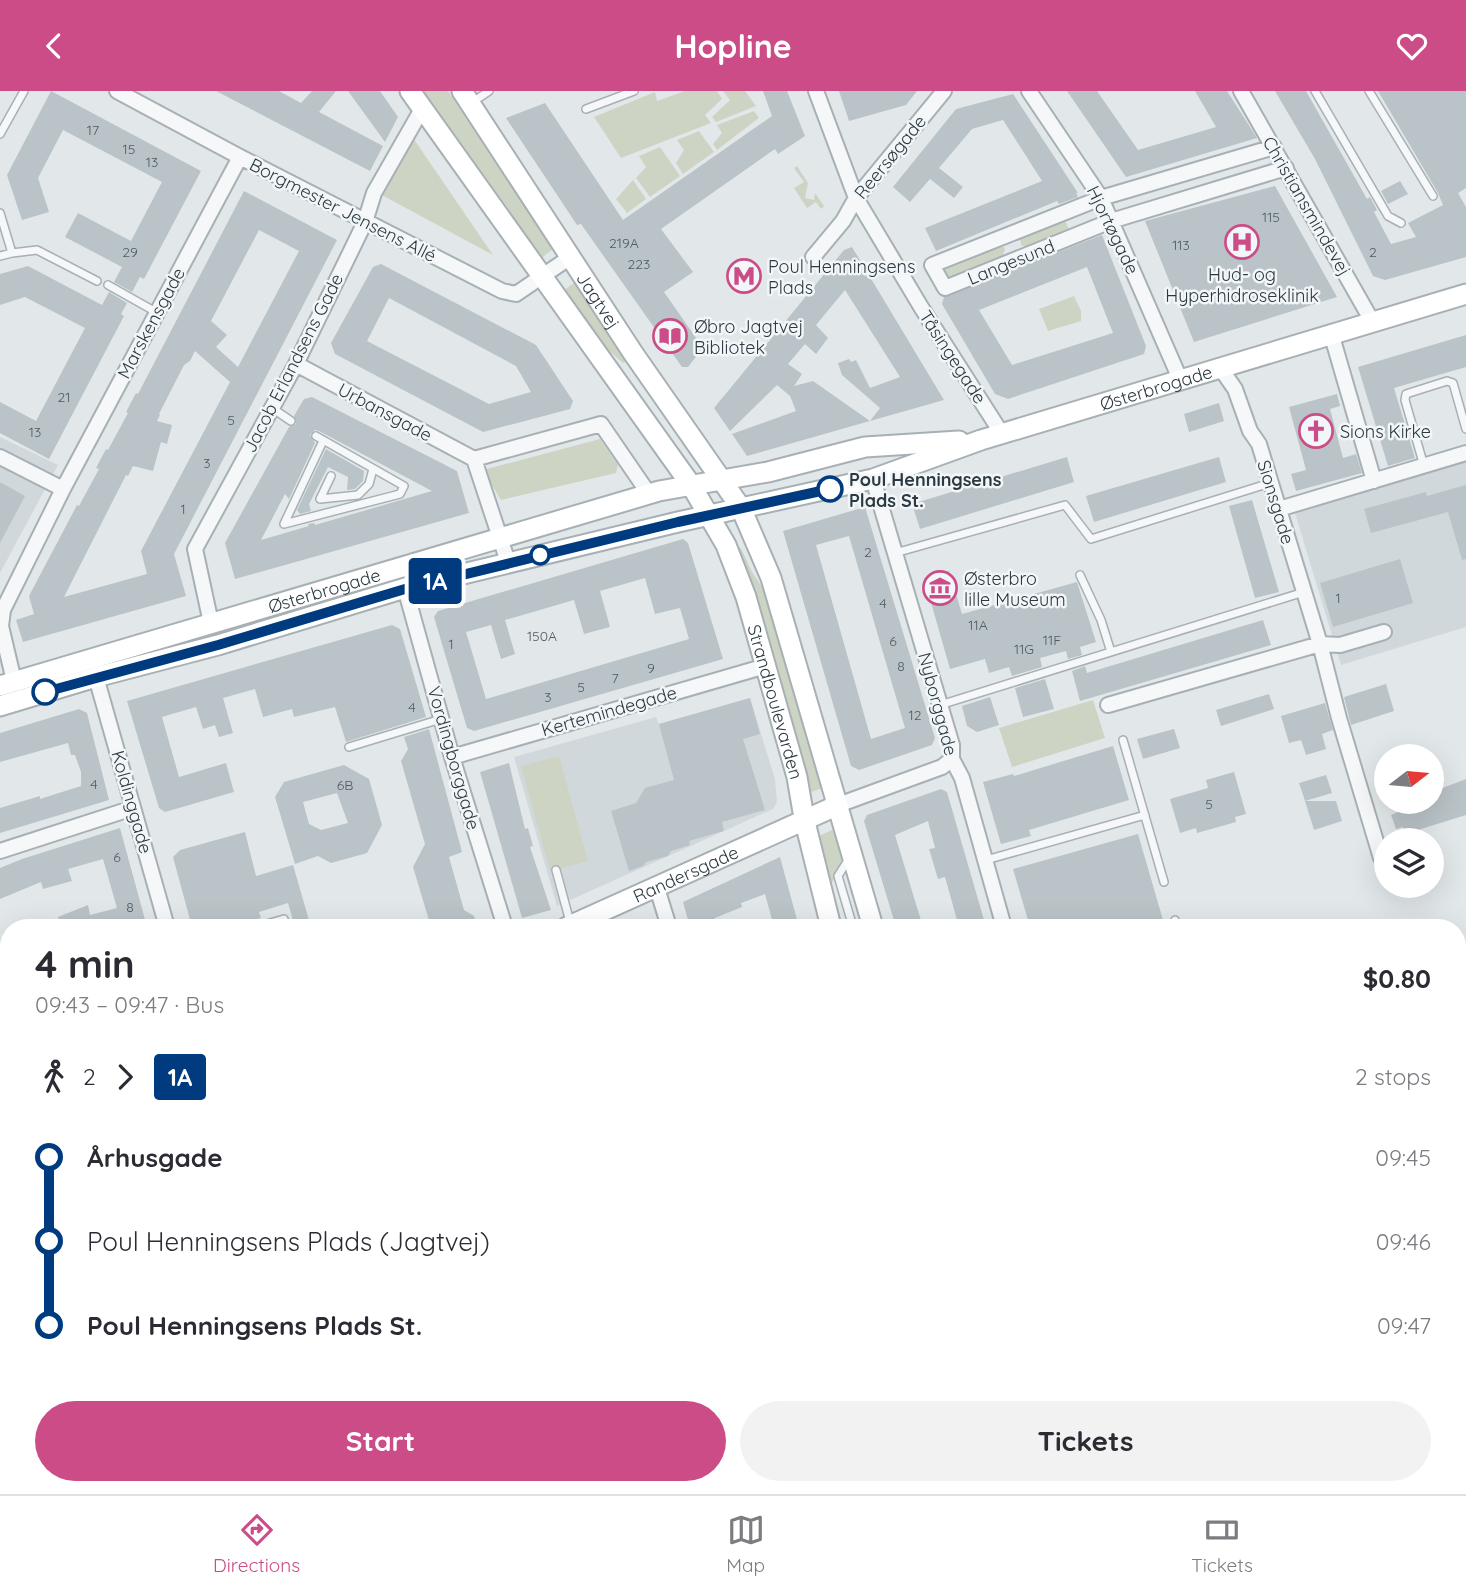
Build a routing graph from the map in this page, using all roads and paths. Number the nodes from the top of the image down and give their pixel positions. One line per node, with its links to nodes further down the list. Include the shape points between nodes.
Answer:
1 (24, 91): 15 (lane)
2 (117, 91): 17 (street, Borgmester Jensens Allé)
3 (410, 91): 13 (street, Jagtvej)
4 (489, 91): 12 (lane)
5 (634, 91): 14 (lane)
6 (816, 91): 20 (street, Tåsingegade)
7 (944, 91): 20 (street, Reersøgade)
8 (1029, 91): 21 (street, Hjortøgade)
9 (1241, 91): 16 (street, Christiansmindevej)
10 (1315, 91): 25 (lane, via 1388,216)
11 (1369, 91): 19 (lane)
12 (466, 97): 29 (street, Jagtvej)
13 (422, 109): 24 (street, Jacob Erlandsens Gade, via 374,193); 30 (street, Jagtvej)
14 (586, 109)
15 (0, 134)
16 (1274, 147): 18 (street, Christiansmindevej); 21 (street, Langesund)
17 (240, 157): 24 (street, Borgmester Jensens Allé); 34 (street, Marskensgade)
18 (1286, 168): 23 (street, Langesund); 35 (street, Christiansmindevej)
19 (1433, 196)
20 (856, 198): 28 (street, Reersøgade, via 844,221); 43 (street, Tåsingegade)
21 (1101, 198): 23 (street, Hjortøgade); 23 (street, Langesund, via 932,265 945,288)
22 (0, 213): 26 (lane)
23 (1111, 221): 39 (street, Hjortøgade)
24 (365, 222): 30 (street, Borgmester Jensens Allé, via 502,291 516,294); 37 (street, Jacob Erlandsens Gade)
25 (1401, 223)
26 (12, 253): 27 (lane); 31 (lane, via 37,250)
27 (0, 257)
28 (813, 257)
29 (569, 258): 30 (street, Borgmester Jensens Allé); 52 (street, Jagtvej)
30 (542, 277): 55 (street, Jagtvej)
31 (97, 281)
32 (108, 285): 34 (lane)
33 (1466, 294): 35 (street, Østerbrogade)
34 (156, 312): 56 (street, Marskensgade)
35 (1373, 321): 36 (street, Østerbrogade)
36 (1331, 333): 38 (street, Østerbrogade); 53 (street)
37 (296, 364): 40 (street, Jacob Erlandsens Gade); 47 (street, Urbansgade)
38 (1219, 366): 39 (street, Østerbrogade); 54 (street, Sionsgade, via 1235,389)
39 (1180, 379): 43 (street, Østerbrogade)
40 (272, 408): 41 (lane); 68 (street, Jacob Erlandsens Gade, via 195,549)
41 (291, 421)
42 (1466, 429): 48 (lane, via 1453,383 1406,394)
43 (1002, 434): 44 (street, Østerbrogade)
44 (982, 440): 51 (street, Østerbrogade); 52 (street, Østerbrogade, via 865,447)
45 (1466, 453): 48 (street)
46 (0, 457): 56 (street)
47 (474, 459): 57 (street, via 601,424); 61 (street)
48 (1424, 466): 53 (street)
49 (373, 469): 49 (lane, via 319,438 284,524 400,494 404,486); 50 (lane, via 369,484 358,495 320,499)
50 (331, 476)
51 (873, 479): 58 (street, Østerbrogade); 62 (street, Nyborggade)
52 (723, 480): 55 (street, Østerbrogade); 58 (street, Jagtvej)
53 (1374, 481): 59 (street)
54 (1270, 483): 59 (street, Sionsgade); 62 (lane, via 1091,539 1066,505)
55 (691, 485): 57 (street, Østerbrogade); 60 (street, Strandboulevarden)
56 (63, 489): 75 (street, Marskensgade, via 3,610 1,626)
57 (649, 494): 61 (street, Østerbrogade)
58 (741, 508): 60 (street, Østerbrogade); 84 (street, Strandboulevarden, via 771,578)
59 (1279, 509): 67 (street, Sionsgade)
60 (709, 515): 63 (street, Østerbrogade); 73 (street, Strandboulevarden, via 736,567)
61 (499, 539): 63 (street); 64 (street, Østerbrogade)
62 (895, 553): 76 (street, Nyborggade)
63 (508, 562): 66 (street, Østerbrogade)
64 (399, 568): 66 (street); 68 (street, Østerbrogade)
65 (1080, 575): 72 (lane)
66 (405, 589): 71 (street, Østerbrogade); 79 (street, Vordingborggade)
67 (1304, 592): 70 (street, Sionsgade); 72 (lane)
68 (211, 623): 71 (street); 74 (street, Østerbrogade)
69 (1384, 632): 70 (street, via 1340,645)
70 (1320, 644): 77 (street); 88 (street, Sionsgade)
71 (218, 645): 74 (street, Østerbrogade)
72 (1111, 652): 76 (lane)
73 (766, 666): 82 (street, Kertemindegade); 87 (street, Strandboulevarden)
74 (93, 667): 75 (street, Østerbrogade); 85 (street, Koldinggade)
75 (11, 689): 78 (street, Østerbrogade)
76 (940, 705): 83 (street, Nyborggade)
77 (1108, 705)
78 (0, 706)
79 (442, 719): 81 (lane); 82 (street, Vordingborggade)
80 (1123, 740): 86 (lane)
81 (349, 747)
82 (452, 757): 96 (street, Vordingborggade)
83 (952, 759): 84 (street, via 942,767); 91 (street, Nyborggade)
84 (838, 805): 87 (street, Randersgade); 90 (street, Strandboulevarden)
85 (133, 808): 89 (street); 95 (street, Koldinggade)
86 (1145, 815): 91 (lane); 93 (lane)
87 (804, 818): 94 (street, Randersgade); 100 (street, Strandboulevarden)
88 (1374, 828)
89 (0, 851)
90 (852, 854): 101 (lane, via 838,876); 102 (street, Strandboulevarden)
91 (986, 860): 103 (street, Nyborggade)
92 (556, 870): 97 (lane)
93 (1164, 882)
94 (657, 888): 98 (street, Randersgade); 99 (street)
95 (165, 919)
96 (503, 919)
97 (567, 919)
98 (587, 919)
99 (667, 919)
100 (829, 919)
101 (851, 919)
102 (871, 919)
103 (1002, 919)

